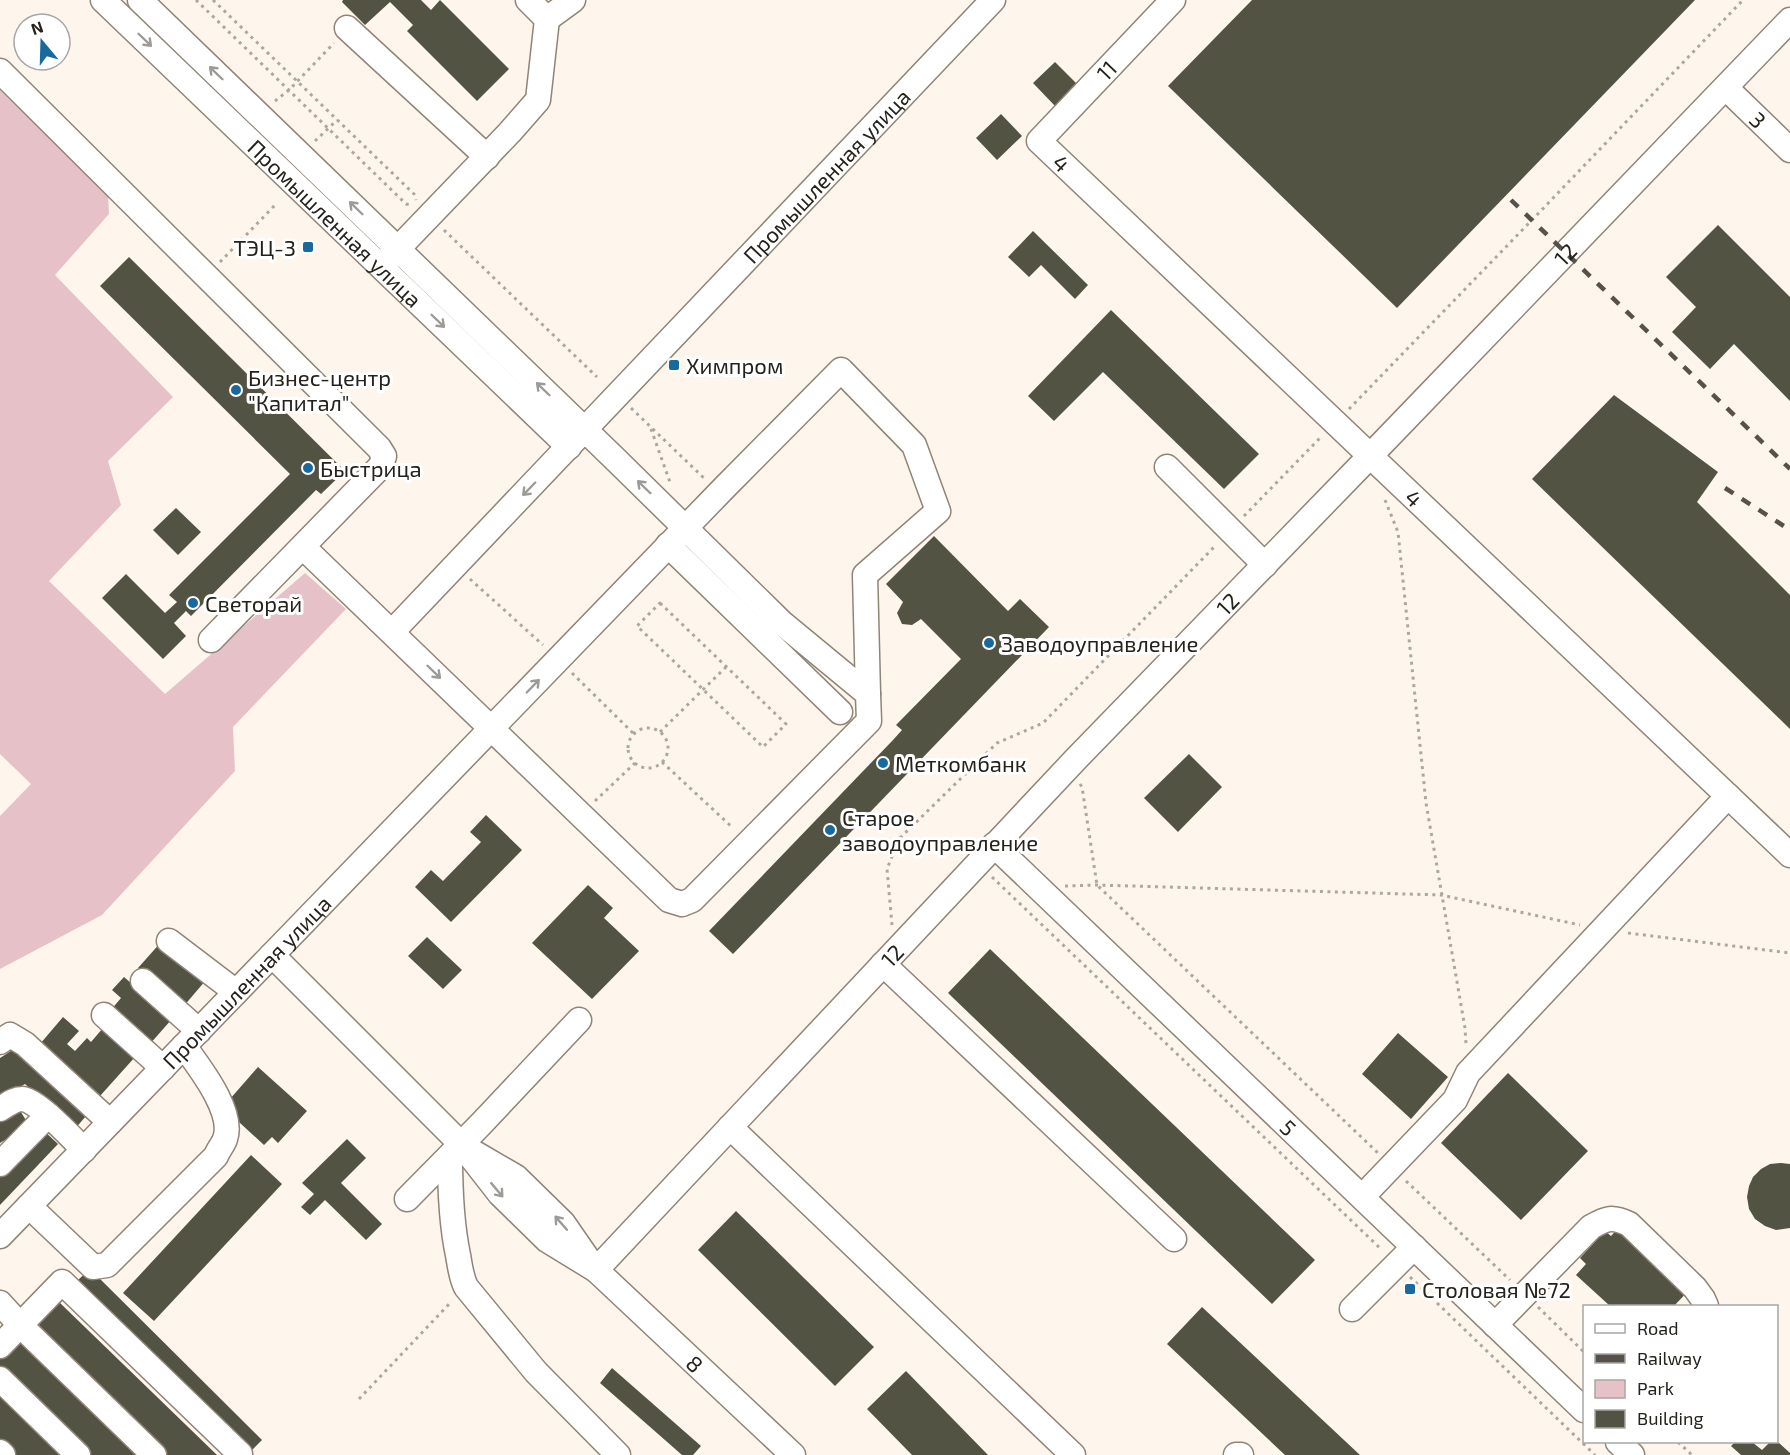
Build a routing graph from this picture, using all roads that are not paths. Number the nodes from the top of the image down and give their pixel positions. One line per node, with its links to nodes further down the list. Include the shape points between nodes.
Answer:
1 (103, 0): 16 (street, Промышленная улица, one-way to 16)
2 (140, 0): 15 (street, Промышленная улица, one-way to 2)
3 (528, 0): 7 (street)
4 (573, 0): 7 (street)
5 (993, 0): 17 (street, Промышленная улица)
6 (1173, 0): 12 (street, 11)
7 (547, 18): 14 (street, via 538,100)
8 (1790, 20): 11 (street, 12)
9 (347, 28): 14 (street)
10 (0, 70): 22 (street, via 379,448 384,456 381,466)
11 (1726, 88): 13 (street, 3); 18 (street, 12)
12 (1039, 141): 18 (street, 4)
13 (1790, 150)
14 (487, 157): 15 (street)
15 (398, 249): 16 (street); 17 (street, Промышленная улица, one-way to 15)
16 (381, 266): 17 (street, Промышленная улица, one-way to 17)
17 (578, 438): 20 (street, Промышленная улица, one-way to 17); 24 (street, Промышленная улица, one-way to 24)
18 (1371, 455): 23 (street, 12); 29 (street, 4)
19 (1167, 467): 23 (street)
20 (686, 527): 21 (street, Промышленная улица); 26 (street, via 782,623); 26 (street, via 841,369 914,445 938,511 865,575)
21 (668, 545): 27 (street); 28 (street, Промышленная улица, one-way to 21)
22 (303, 547): 24 (street); 25 (street)
23 (1265, 565): 30 (street, 12)
24 (392, 632): 28 (street, one-way to 28)
25 (211, 640)
26 (868, 694): 28 (street, via 869,721 692,900 682,904 669,900)
27 (840, 712)
28 (492, 728): 33 (street, Промышленная улица)
29 (1728, 796): 31 (street, 4); 49 (street, via 1468,1073 1455,1100)
30 (986, 854): 34 (street, 12); 49 (street, 5, via 1036,887)
31 (1790, 855)
32 (169, 941): 36 (street)
33 (272, 955): 36 (street, Промышленная улица); 47 (street, 8)
34 (888, 958): 45 (street, 12); 53 (street)
35 (143, 981): 40 (street)
36 (236, 992): 40 (street, Промышленная улица)
37 (104, 1015): 41 (street)
38 (579, 1020): 47 (street)
39 (3, 1035): 44 (street, via 25,1044)
40 (191, 1038): 41 (street, Промышленная улица); 51 (street, via 225,1118 226,1137 216,1156 107,1265 93,1267)
41 (163, 1068): 44 (street, Промышленная улица)
42 (0, 1109): 43 (street, via 23,1098)
43 (48, 1115): 46 (street); 48 (street)
44 (110, 1122): 46 (street, Промышленная улица)
45 (730, 1127): 55 (street, 12); 70 (street)
46 (84, 1150): 51 (street, Промышленная улица)
47 (455, 1150): 50 (street); 55 (street, 8, via 547,1240); 68 (street, via 452,1212 466,1287 536,1372)
48 (0, 1164)
49 (1362, 1197): 54 (street, 5)
50 (407, 1199)
51 (29, 1206): 52 (street, Промышленная улица)
52 (0, 1236)
53 (1174, 1239)
54 (1414, 1247): 58 (street); 60 (street, 5)
55 (596, 1270): 69 (street, 8)
56 (0, 1303): 59 (street)
57 (1706, 1305): 60 (street, via 1695,1288 1629,1224 1617,1218 1605,1219 1591,1227)
58 (1352, 1309)
59 (20, 1325): 61 (street); 65 (street, via 62,1282); 67 (street)
60 (1496, 1325): 63 (street, 5)
61 (0, 1346)
62 (0, 1379): 66 (street)
63 (1583, 1409)
64 (1618, 1443): 73 (street)
65 (240, 1454)
66 (78, 1455)
67 (154, 1455)
68 (618, 1455)
69 (793, 1455)
70 (1073, 1455)
71 (1236, 1455): 72 (street)
72 (1241, 1455)
73 (1632, 1455)

